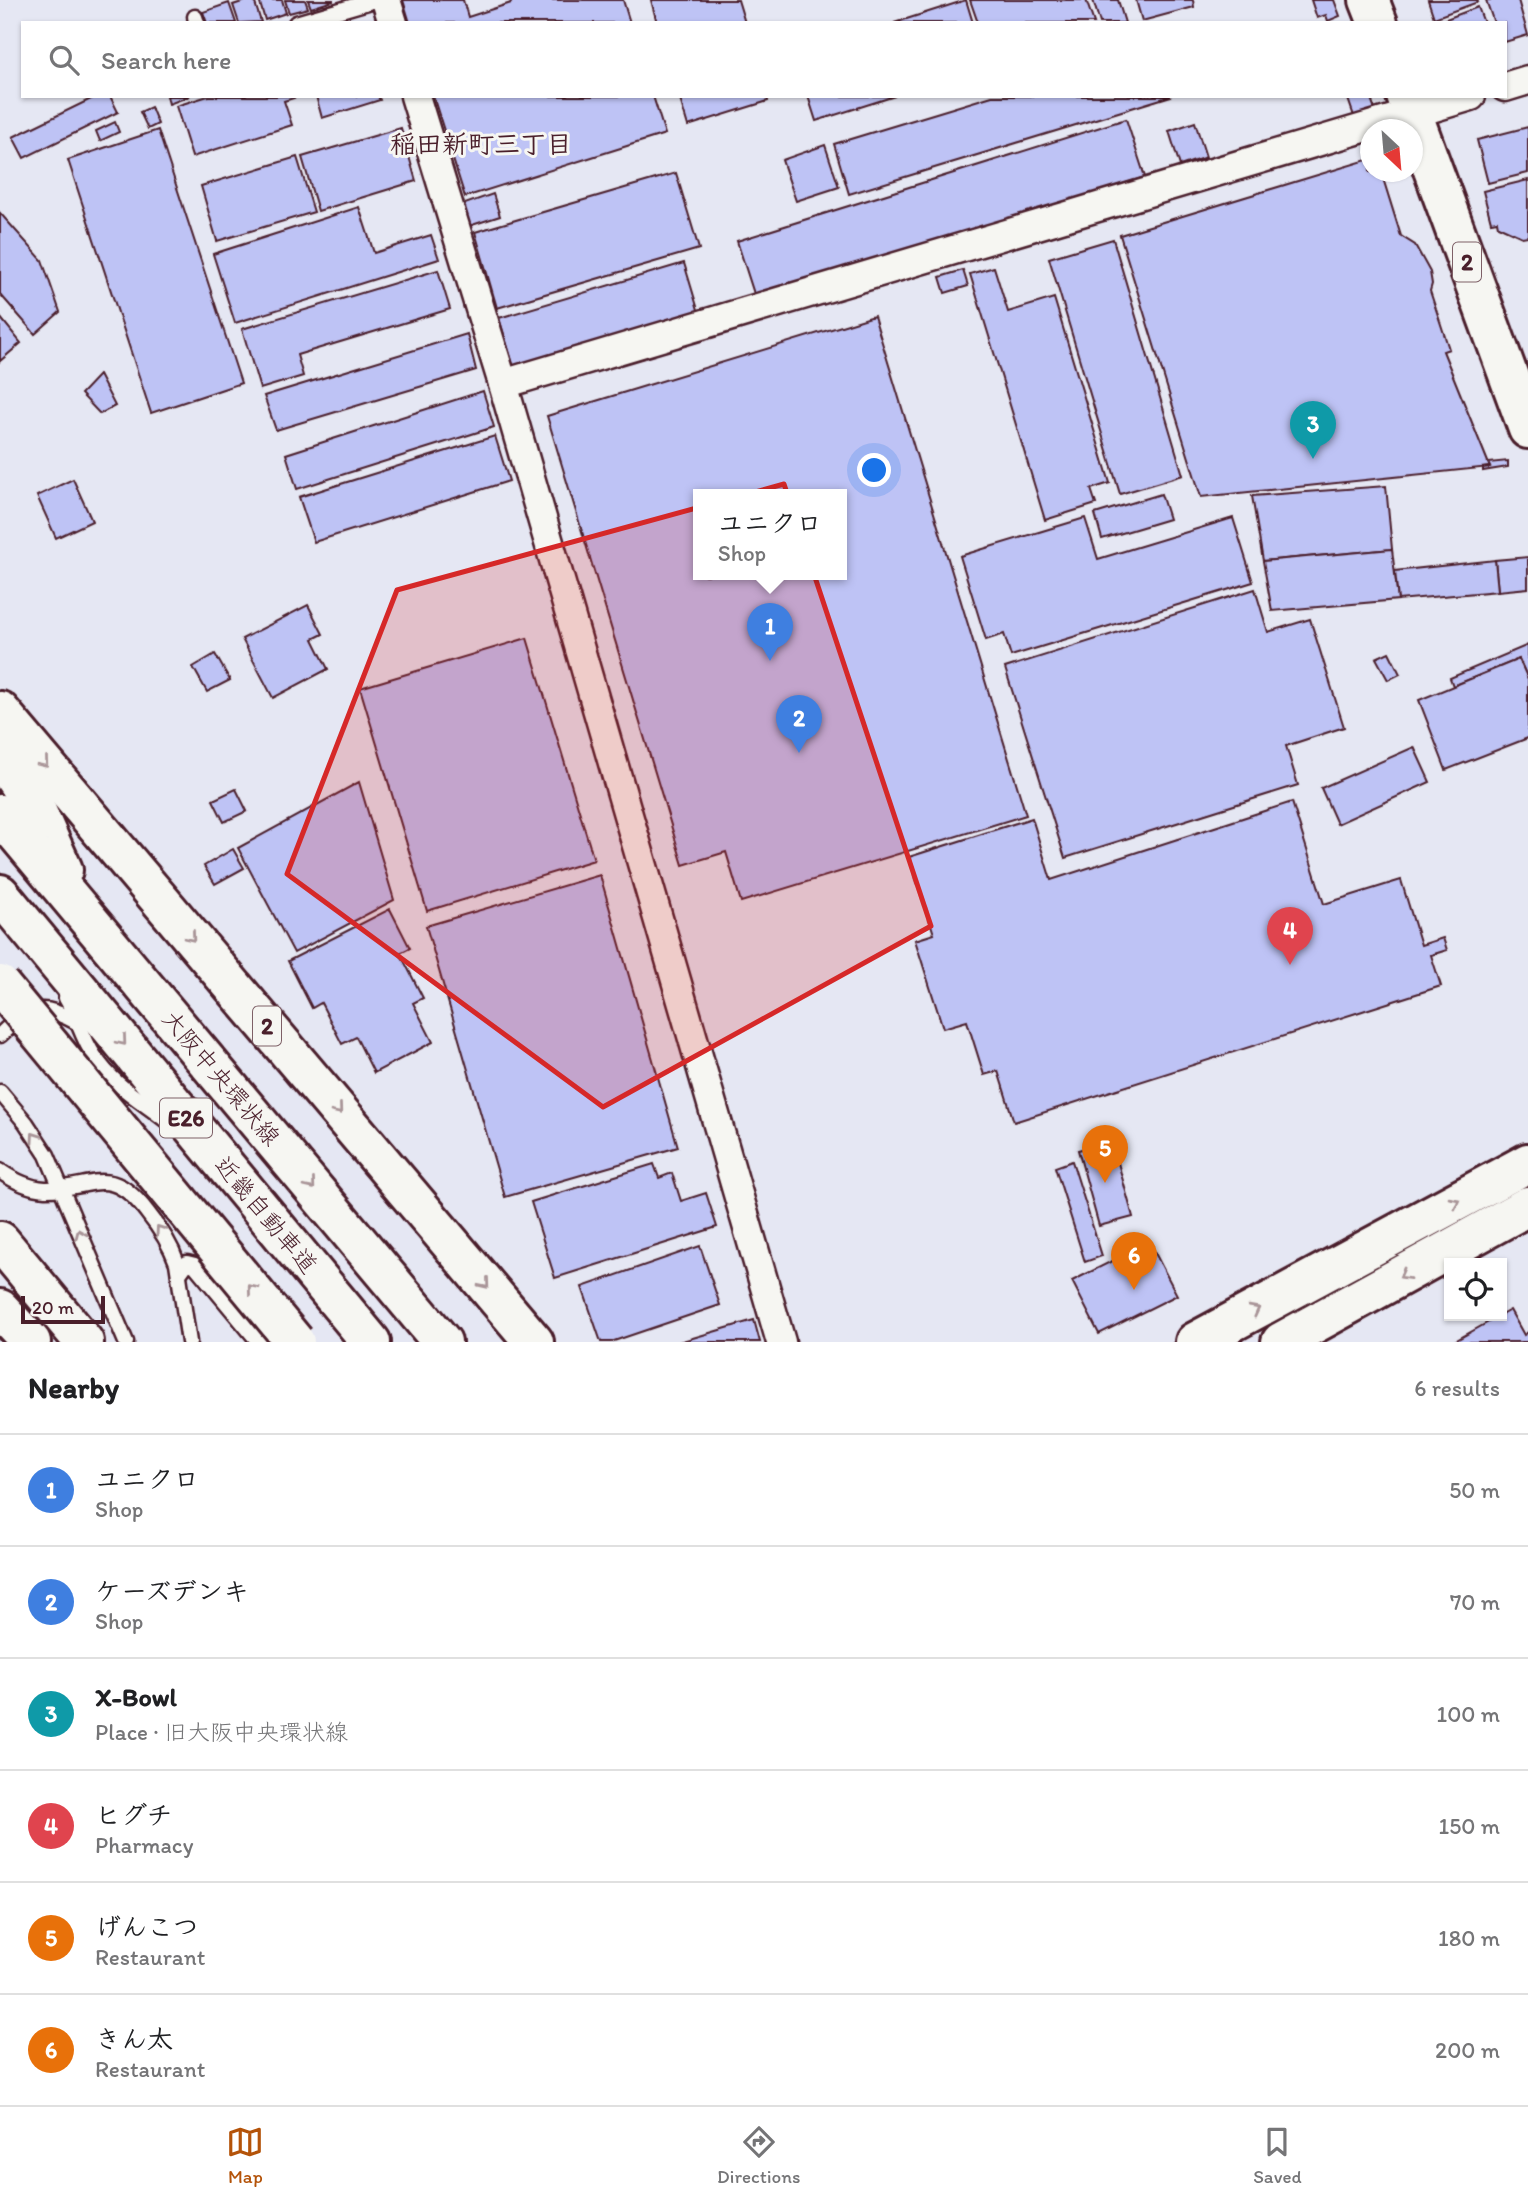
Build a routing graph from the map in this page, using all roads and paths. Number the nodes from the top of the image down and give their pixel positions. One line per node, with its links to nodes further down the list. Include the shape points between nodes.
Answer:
1 (375, 0): 4 (lane)
2 (386, 0): 5 (street)
3 (1369, 0): 6 (main road)
4 (303, 21)
5 (392, 21)
6 (1377, 21)
7 (1528, 80): 8 (street)
8 (1507, 85)
9 (416, 98): 12 (street)
10 (1457, 98): 11 (street)
11 (1409, 105): 12 (street); 13 (main road, 2)
12 (503, 384): 43 (street)
13 (1528, 429)
14 (0, 711): 42 (main road, 2, one-way to 42)
15 (0, 756): 18 (main road, via 38,814)
16 (0, 814): 18 (main road, 大阪中央環状線)
17 (0, 894): 40 (main road, 近畿自動車道 / E26, one-way to 40)
18 (83, 914): 41 (main road, 大阪中央環状線, one-way to 41)
19 (0, 985): 24 (main road, E26, bridge)
20 (58, 988): 22 (lane)
21 (0, 999): 24 (main road, bridge)
22 (78, 1023): 23 (lane, via 58,1012 39,1009); 39 (lane, via 106,1073 183,1137)
23 (0, 1035)
24 (85, 1088): 38 (main road, E26, one-way to 24, bridge)
25 (0, 1092): 28 (lane, one-way to 25, via 39,1142)
26 (1528, 1163): 44 (main road, one-way to 26)
27 (0, 1171): 28 (lane, via 44,1189)
28 (61, 1187): 31 (lane, one-way to 28, via 163,1232 125,1188 94,1182); 35 (lane, one-way to 28)
29 (1528, 1206): 45 (main road, one-way to 45)
30 (0, 1241): 34 (main road)
31 (179, 1274): 36 (lane); 37 (lane, via 187,1264 195,1265)
32 (0, 1309): 33 (main road)
33 (31, 1342)
34 (84, 1342)
35 (126, 1342)
36 (189, 1342)
37 (259, 1342)
38 (295, 1342)
39 (355, 1342)
40 (371, 1342)
41 (442, 1342)
42 (534, 1342)
43 (781, 1342)
44 (1195, 1342)
45 (1281, 1342)

